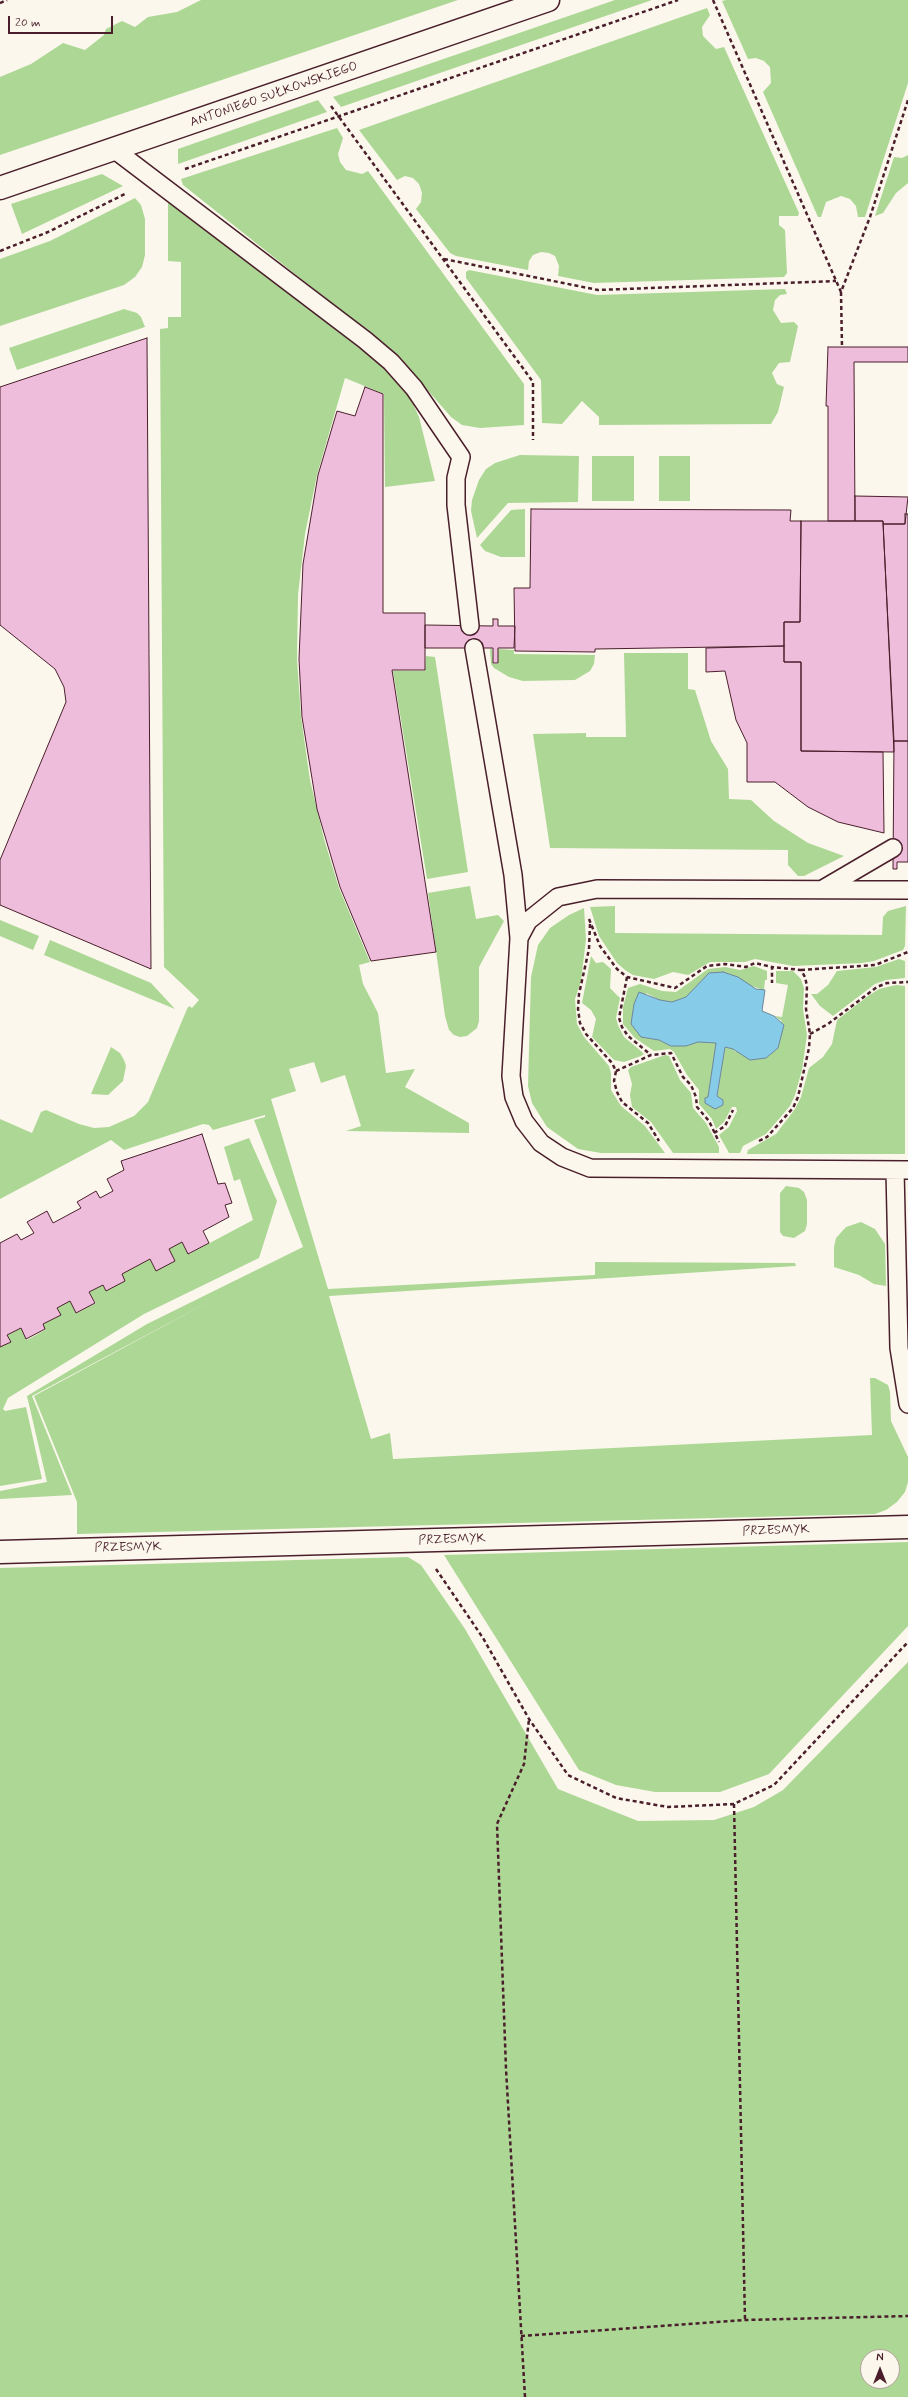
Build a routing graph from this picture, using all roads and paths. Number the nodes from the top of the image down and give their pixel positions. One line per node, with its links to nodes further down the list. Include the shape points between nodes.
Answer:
1 (7, 0): 5 (path)
2 (548, 0): 6 (street, ANTONIEGO SUŁKOWSKIEGO)
3 (678, 0): 8 (path)
4 (713, 0): 14 (path)
5 (0, 3)
6 (313, 81): 8 (path); 9 (street, ANTONIEGO SUŁKOWSKIEGO)
7 (908, 100): 15 (path, via 870,217)
8 (339, 117): 10 (path); 13 (path)
9 (115, 150): 10 (lane); 11 (street, ANTONIEGO SUŁKOWSKIEGO)
10 (156, 179): 12 (path, via 48,232); 18 (lane, via 365,340 391,362 414,388 461,457 456,478 456,505)
11 (0, 188)
12 (0, 251)
13 (443, 259): 14 (path, via 598,290); 17 (path, via 532,382)
14 (836, 281): 15 (path)
15 (841, 292): 16 (path)
16 (842, 347)
17 (533, 440)
18 (470, 626)
19 (474, 648): 25 (lane, via 513,875)
20 (893, 848): 21 (lane)
21 (822, 890): 22 (lane); 23 (lane, via 597,889)
22 (908, 890)
23 (584, 892): 24 (path); 25 (lane, via 558,897 541,909 528,921)
24 (590, 924): 29 (path, via 600,946 617,969); 34 (path, via 586,969 579,994 580,1023)
25 (519, 938): 38 (lane, via 511,1076 514,1097 524,1121 541,1142 562,1157 590,1168)
26 (908, 952): 28 (path, via 875,965)
27 (772, 967): 28 (path); 29 (path, via 755,963 746,967 725,964 707,966 675,988); 31 (path)
28 (801, 970): 32 (path, via 807,986 806,1009)
29 (627, 977): 33 (path, via 619,1018 628,1036)
30 (908, 982): 32 (path, via 887,983 877,987 828,1024)
31 (772, 983)
32 (810, 1034): 39 (path, via 805,1070 793,1108 768,1137 746,1148)
33 (651, 1055): 34 (path); 36 (path, via 671,1053 695,1092 697,1107 709,1121)
34 (616, 1071): 38 (path, via 614,1081 622,1102 648,1123)
35 (733, 1110): 36 (path, via 725,1126)
36 (714, 1133): 37 (path)
37 (721, 1147)
38 (681, 1169): 39 (lane)
39 (742, 1170): 40 (lane)
40 (901, 1170): 41 (lane, via 899,1348)
41 (908, 1404)
42 (907, 1525): 43 (street, PRZESMYK)
43 (420, 1541): 44 (street, PRZESMYK); 46 (path, via 440,1577 483,1638)
44 (0, 1552)
45 (908, 1642): 47 (path, via 774,1785)
46 (529, 1719): 47 (path, via 568,1775 616,1798 668,1808); 50 (path, via 524,1764 497,1824 506,2070)
47 (734, 1804): 49 (path)
48 (908, 2316): 49 (path)
49 (745, 2320): 50 (path)
50 (521, 2336): 51 (path)
51 (525, 2397)

